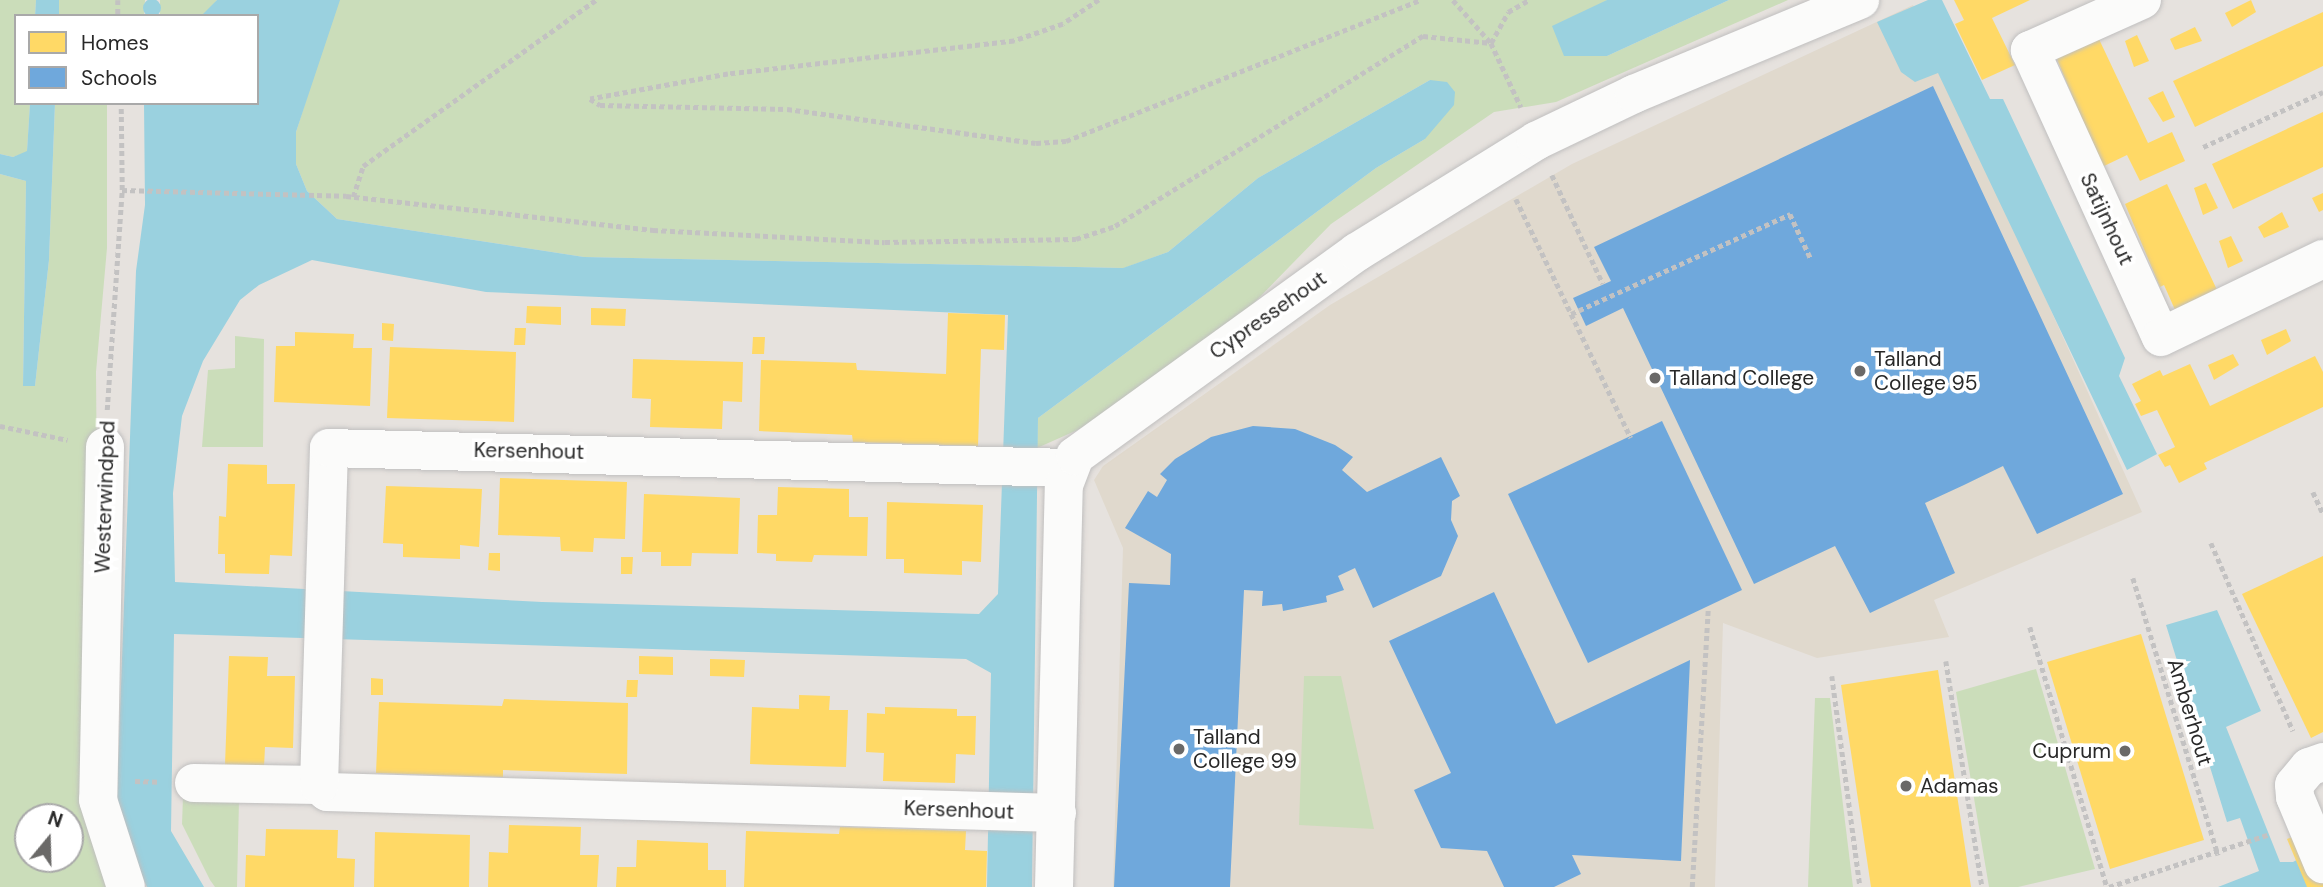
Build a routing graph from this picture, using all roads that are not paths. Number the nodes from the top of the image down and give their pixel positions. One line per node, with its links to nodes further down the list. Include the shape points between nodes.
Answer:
1 (1860, 0): 5 (street, Cypressehout, via 1634,94 1536,141 1334,268)
2 (2142, 0): 3 (street, Satijnhout, via 2030,50 2161,337)
3 (2323, 259)
4 (105, 447): 11 (street, Westerwindpad, via 98,800)
5 (1058, 468): 8 (street, Kersenhout, via 329,448); 9 (street)
6 (2316, 765): 10 (street, via 2294,785)
7 (178, 782): 8 (street, Kersenhout)
8 (319, 785): 9 (street, Kersenhout, via 327,792)
9 (1046, 813): 12 (street)
10 (2304, 841)
11 (126, 887)
12 (1054, 887)

